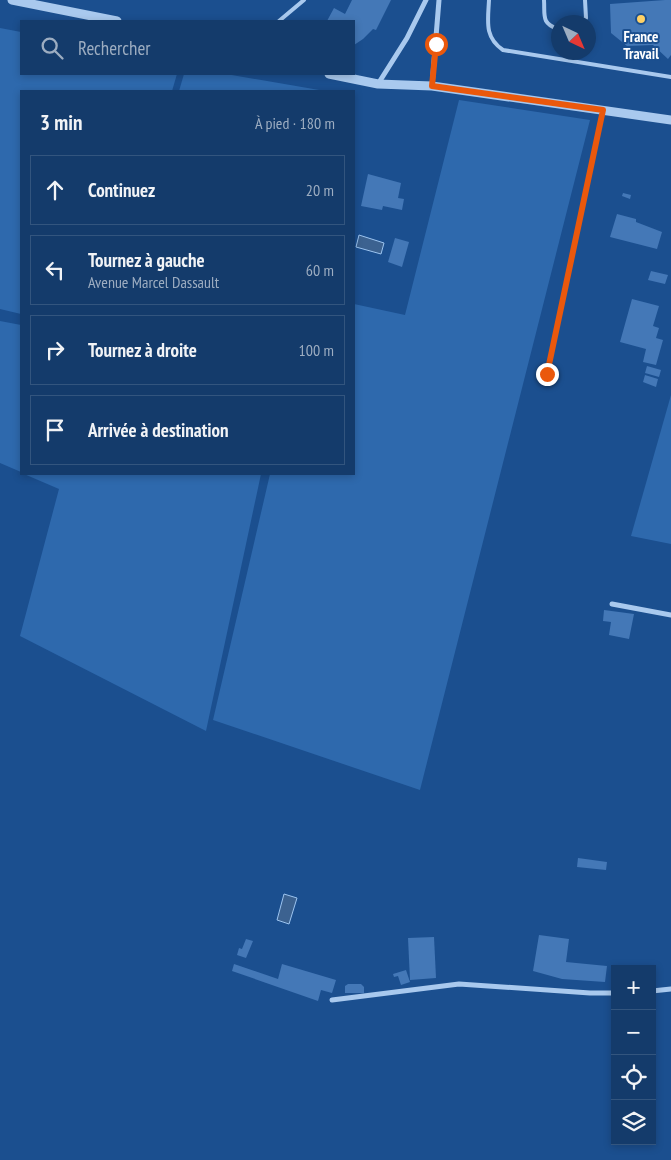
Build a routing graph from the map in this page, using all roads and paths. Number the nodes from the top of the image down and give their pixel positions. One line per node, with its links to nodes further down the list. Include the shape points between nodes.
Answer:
1 (12, 0): 9 (street)
2 (304, 0): 10 (lane)
3 (426, 0): 14 (street)
4 (439, 0): 15 (street)
5 (489, 0): 13 (lane, via 488,31 494,44 503,50)
6 (544, 0): 11 (lane, via 545,22)
7 (585, 0): 8 (lane)
8 (586, 15)
9 (112, 20)
10 (280, 20)
11 (551, 26)
12 (334, 75): 14 (street)
13 (671, 77)
14 (378, 84): 15 (street)
15 (432, 86): 16 (street)
16 (603, 110): 17 (street); 18 (lane)
17 (671, 120)
18 (547, 374)
19 (612, 604): 20 (street)
20 (671, 615)
21 (671, 990): 22 (street)
22 (656, 991)
23 (611, 993): 24 (street, via 459,984)
24 (332, 1000)

